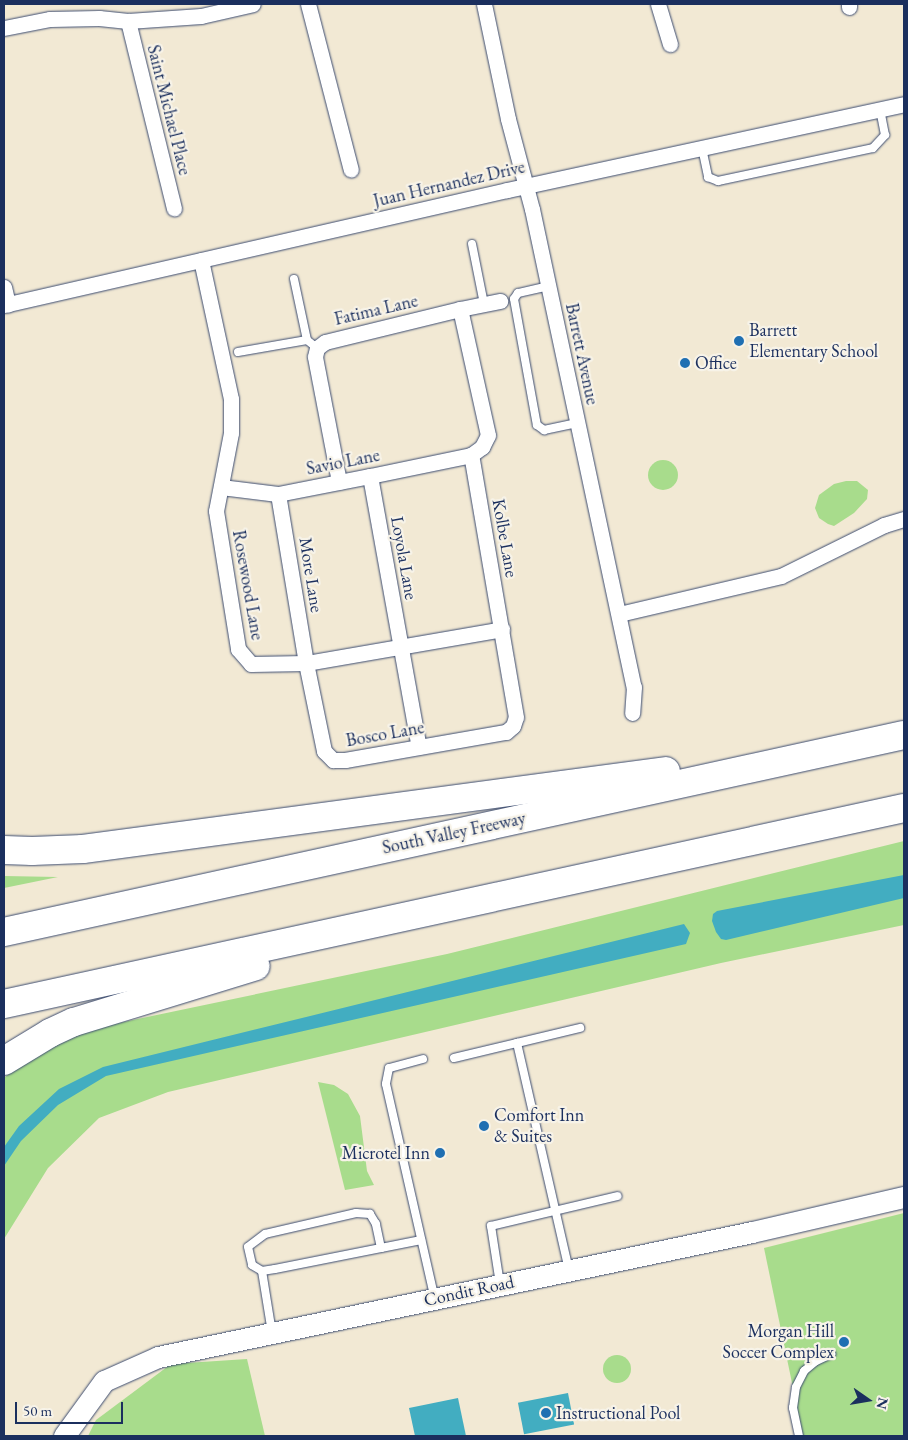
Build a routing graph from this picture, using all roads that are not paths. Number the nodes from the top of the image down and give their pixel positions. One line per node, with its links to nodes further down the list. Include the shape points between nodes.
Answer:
1 (253, 4): 5 (street, via 201,16)
2 (308, 4): 11 (street)
3 (484, 4): 12 (street, Barrett Avenue)
4 (658, 4): 7 (street)
5 (128, 21): 6 (street, via 50,19); 13 (street, Saint Michael Place)
6 (4, 28)
7 (670, 44)
8 (904, 104): 9 (street, Juan Hernandez Drive)
9 (880, 109): 10 (street, Juan Hernandez Drive); 10 (lane, via 885,135 873,148 718,181 708,177)
10 (702, 148): 12 (street, Juan Hernandez Drive)
11 (352, 170)
12 (526, 186): 15 (street, Juan Hernandez Drive); 17 (street, Barrett Avenue)
13 (174, 208)
14 (472, 244): 20 (lane)
15 (201, 260): 21 (street, Juan Hernandez Drive); 29 (street, Rosewood Lane, via 231,399 232,433)
16 (294, 279): 23 (lane)
17 (548, 286): 25 (street, Barrett Avenue); 25 (lane, via 518,293 514,299 537,425 544,430)
18 (4, 287): 21 (street)
19 (500, 301): 20 (street, Fatima Lane)
20 (484, 304): 22 (street, Fatima Lane)
21 (6, 305)
22 (460, 309): 23 (street, Fatima Lane); 26 (street, via 488,435 482,447)
23 (312, 344): 24 (lane); 28 (street)
24 (238, 352)
25 (578, 423): 32 (street, Barrett Avenue)
26 (471, 455): 27 (street, Savio Lane); 33 (street, Kolbe Lane)
27 (370, 476): 28 (street, Savio Lane); 34 (street, Loyola Lane)
28 (339, 482): 30 (street, Savio Lane)
29 (221, 487): 30 (street, Savio Lane); 35 (street, Rosewood Lane, via 216,511 238,649 251,664)
30 (278, 494): 35 (street, More Lane)
31 (904, 519): 32 (street, via 884,525 781,576)
32 (619, 614): 36 (street, Barrett Avenue, via 634,687)
33 (502, 629): 34 (street, Rosewood Lane); 37 (street, Kolbe Lane, via 516,717)
34 (401, 648): 35 (street, Rosewood Lane); 39 (street, Loyola Lane)
35 (306, 663): 39 (street, Bosco Lane, via 324,751 333,760)
36 (632, 713)
37 (513, 726): 39 (street, Bosco Lane, via 506,732)
38 (904, 735): 40 (highway, South Valley Freeway)
39 (419, 747)
40 (740, 771): 42 (highway, via 661,771 83,849); 44 (highway, South Valley Freeway)
41 (904, 808): 43 (highway)
42 (4, 850)
43 (477, 900): 45 (highway); 50 (highway, via 97,1014 50,1033)
44 (4, 932)
45 (4, 1004)
46 (580, 1028): 47 (lane)
47 (517, 1043): 48 (lane); 53 (lane)
48 (454, 1058)
49 (423, 1060): 54 (lane, via 389,1068 386,1084)
50 (4, 1061)
51 (618, 1196): 53 (lane)
52 (904, 1197): 56 (street, Condit Road)
53 (556, 1210): 56 (lane); 58 (lane, via 491,1226)
54 (421, 1240): 55 (lane); 59 (lane)
55 (381, 1248): 57 (lane); 57 (lane, via 376,1224 370,1214 356,1213 265,1234 248,1247 252,1265)
56 (569, 1270): 58 (street, Condit Road)
57 (262, 1271): 60 (lane)
58 (500, 1285): 59 (street, Condit Road)
59 (434, 1298): 60 (street, Condit Road)
60 (272, 1333): 62 (street, Condit Road, via 158,1357 104,1381)
61 (831, 1354): 63 (lane, via 804,1371 796,1387 793,1408)
62 (64, 1436)
63 (799, 1436)

